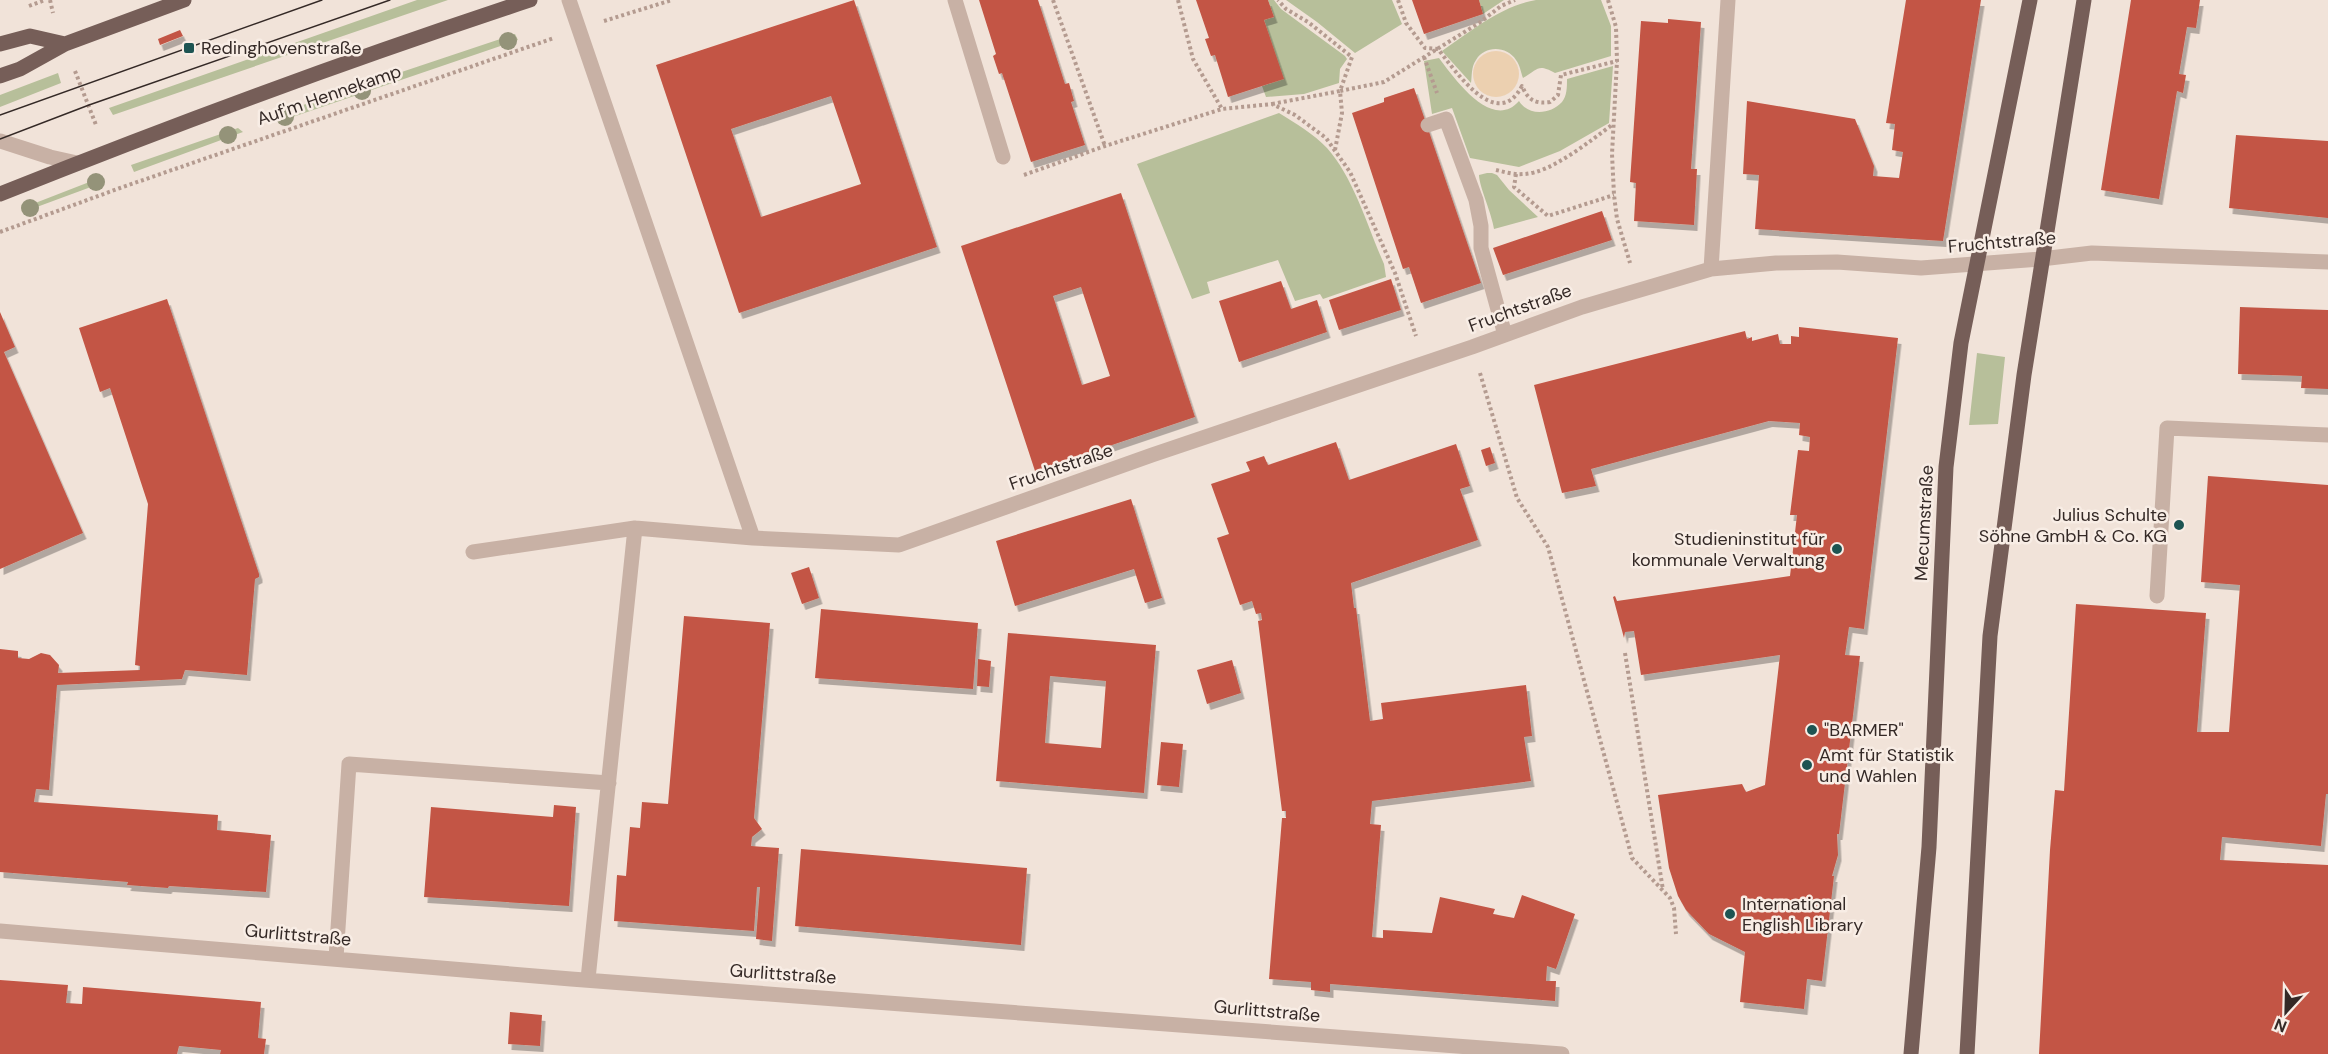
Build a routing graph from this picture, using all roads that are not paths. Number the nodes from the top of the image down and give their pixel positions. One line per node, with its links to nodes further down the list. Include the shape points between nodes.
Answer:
1 (184, 0): 9 (main road)
2 (530, 0): 14 (main road, Auf'm Hennekamp)
3 (569, 0): 23 (street)
4 (955, 0): 13 (street)
5 (1728, 0): 19 (street)
6 (2030, 0): 18 (main road, Mecumstraße)
7 (2084, 0): 16 (main road)
8 (0, 44): 9 (main road, via 30,36)
9 (65, 44): 10 (main road)
10 (0, 76)
11 (1428, 125): 20 (street, via 1446,119 1476,200 1481,248)
12 (0, 141): 14 (street)
13 (1003, 157)
14 (77, 163): 15 (main road, Auf'm Hennekamp)
15 (0, 194)
16 (2041, 259): 17 (street, Fruchtstraße, via 2092,253); 18 (street, Fruchtstraße); 32 (main road, via 1990,636)
17 (2328, 262)
18 (1976, 265): 19 (street, Fruchtstraße, via 1921,268 1837,262); 31 (main road, Mecumstraße, via 1960,344 1947,468 1929,847)
19 (1711, 269): 20 (street, Fruchtstraße)
20 (1505, 334): 23 (street, Fruchtstraße, via 899,545)
21 (2328, 435): 25 (street, via 2167,428)
22 (635, 528): 23 (street, Fruchtstraße); 24 (street, Fruchtstraße); 26 (street)
23 (753, 538)
24 (472, 552)
25 (2157, 596)
26 (609, 783): 28 (street, via 349,764); 29 (street)
27 (0, 931): 28 (street, Gurlittstraße)
28 (336, 958): 29 (street, Gurlittstraße)
29 (588, 979): 30 (street, Gurlittstraße)
30 (1562, 1054)
31 (1911, 1054)
32 (1967, 1054)

